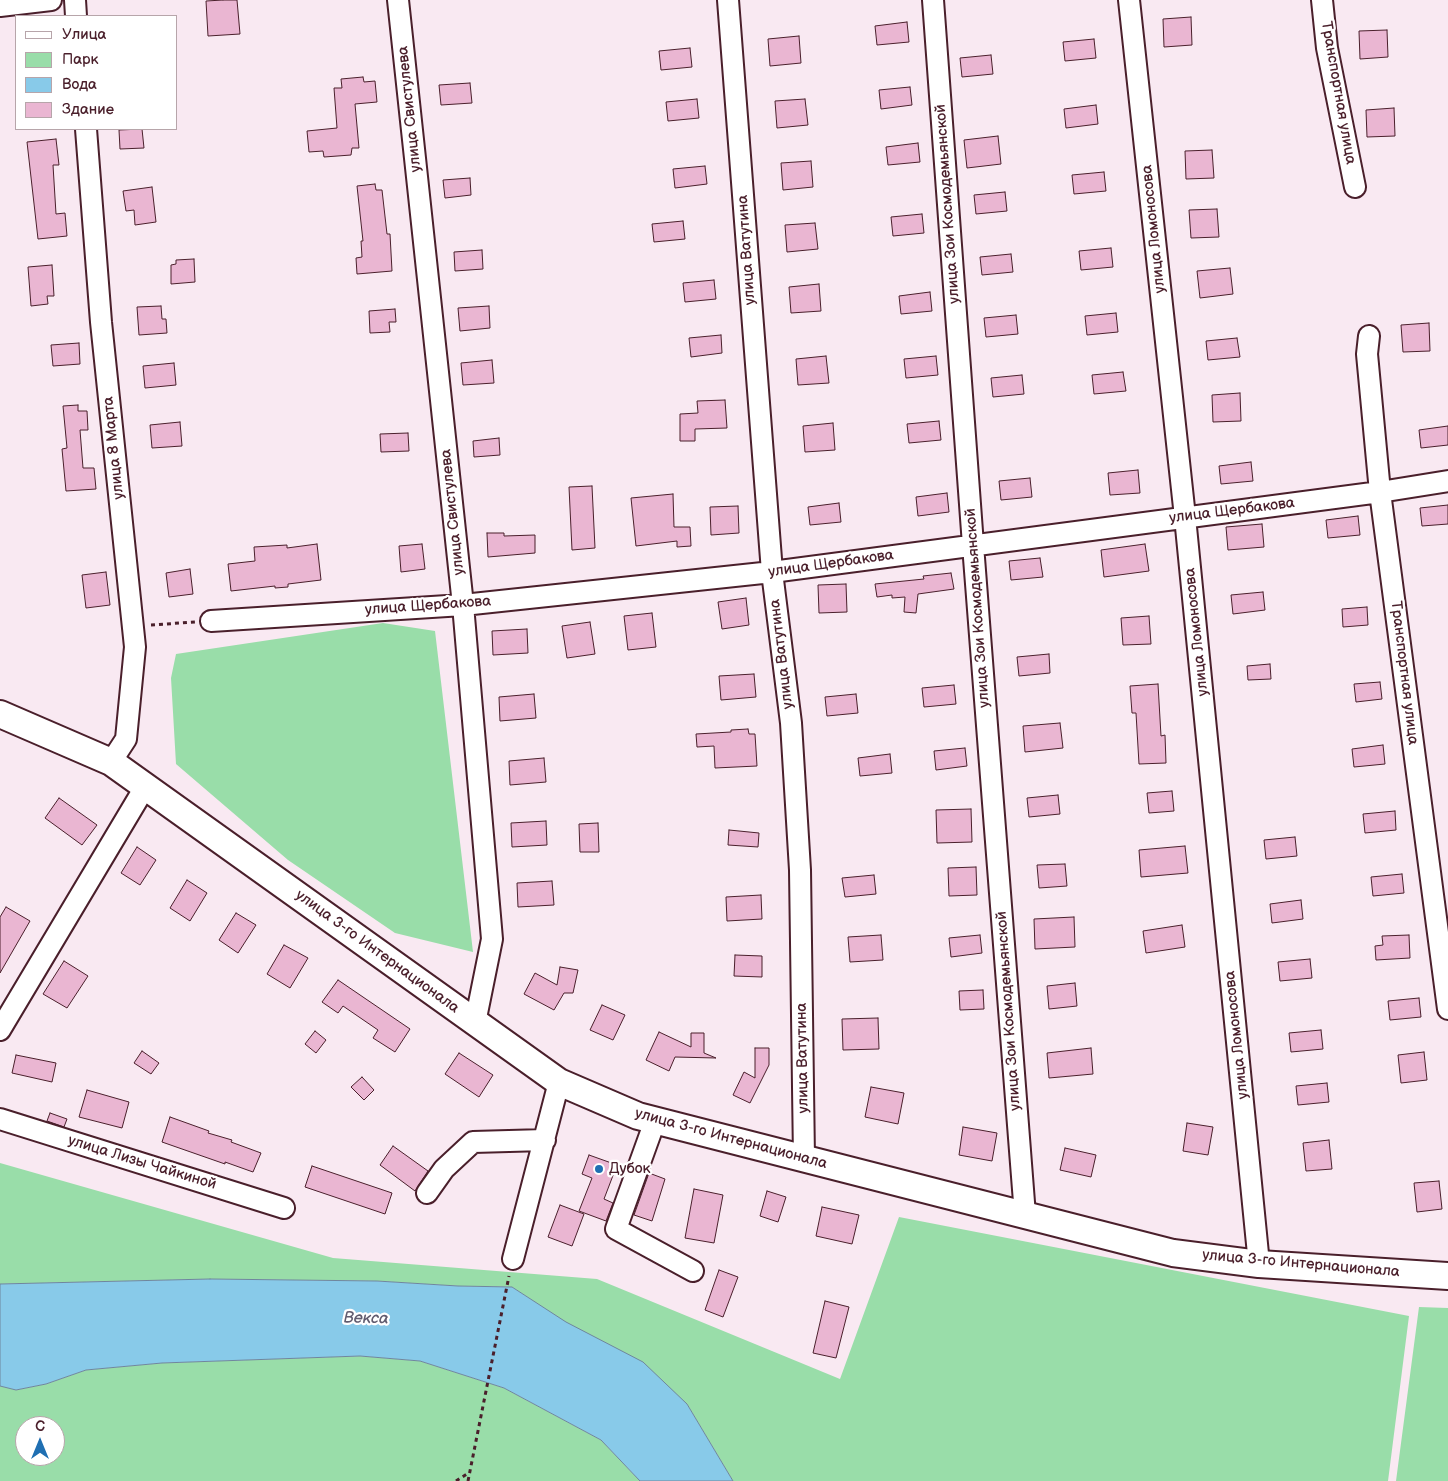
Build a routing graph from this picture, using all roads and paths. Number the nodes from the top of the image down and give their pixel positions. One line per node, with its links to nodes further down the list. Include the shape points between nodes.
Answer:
1 (51, 0): 8 (street)
2 (75, 0): 9 (street)
3 (398, 0): 18 (street, улица Свистулева)
4 (728, 0): 17 (street, улица Ватутина)
5 (933, 0): 16 (street, улица Зои Космодемьянской)
6 (1130, 0): 15 (street, улица Ломоносова)
7 (1322, 0): 11 (street, Транспортная улица, via 1327,48)
8 (0, 6)
9 (76, 15)
10 (86, 130): 20 (street, улица 8 Марта, via 101,322)
11 (1355, 187)
12 (1369, 336): 14 (street, Транспортная улица, via 1367,354)
13 (1448, 481): 14 (street, улица Щербакова)
14 (1380, 492): 15 (street, улица Щербакова); 24 (street, Транспортная улица)
15 (1185, 517): 16 (street, улица Щербакова); 36 (street, улица Ломоносова)
16 (973, 545): 17 (street, улица Щербакова); 34 (street, улица Зои Космодемьянской)
17 (772, 572): 18 (street, улица Щербакова); 31 (street, улица Ватутина, via 791,723 800,870)
18 (464, 605): 19 (street, улица Щербакова); 25 (street, улица Свистулева, via 492,939)
19 (211, 621): 20 (path)
20 (133, 626): 22 (street, улица 8 Марта, via 135,646 126,739)
21 (0, 714): 22 (main road, улица 3-го Интернационала)
22 (111, 762): 23 (main road, улица 3-го Интернационала)
23 (145, 786): 25 (main road, улица 3-го Интернационала); 26 (street)
24 (1448, 1009)
25 (475, 1023): 27 (main road, улица 3-го Интернационала)
26 (0, 1030)
27 (559, 1082): 29 (main road, улица 3-го Интернационала); 30 (street)
28 (0, 1119): 33 (street, улица Лизы Чайкиной)
29 (655, 1121): 31 (main road, улица 3-го Интернационала); 37 (street, via 616,1229)
30 (545, 1140): 32 (street, via 472,1142 444,1169); 35 (street)
31 (804, 1159): 34 (main road, улица 3-го Интернационала)
32 (427, 1194)
33 (284, 1208)
34 (1025, 1215): 36 (main road, улица 3-го Интернационала, via 1173,1253)
35 (513, 1260): 39 (path)
36 (1259, 1264): 38 (main road, улица 3-го Интернационала)
37 (692, 1271)
38 (1448, 1276)
39 (471, 1472): 40 (path); 41 (path)
40 (456, 1481)
41 (468, 1481)

